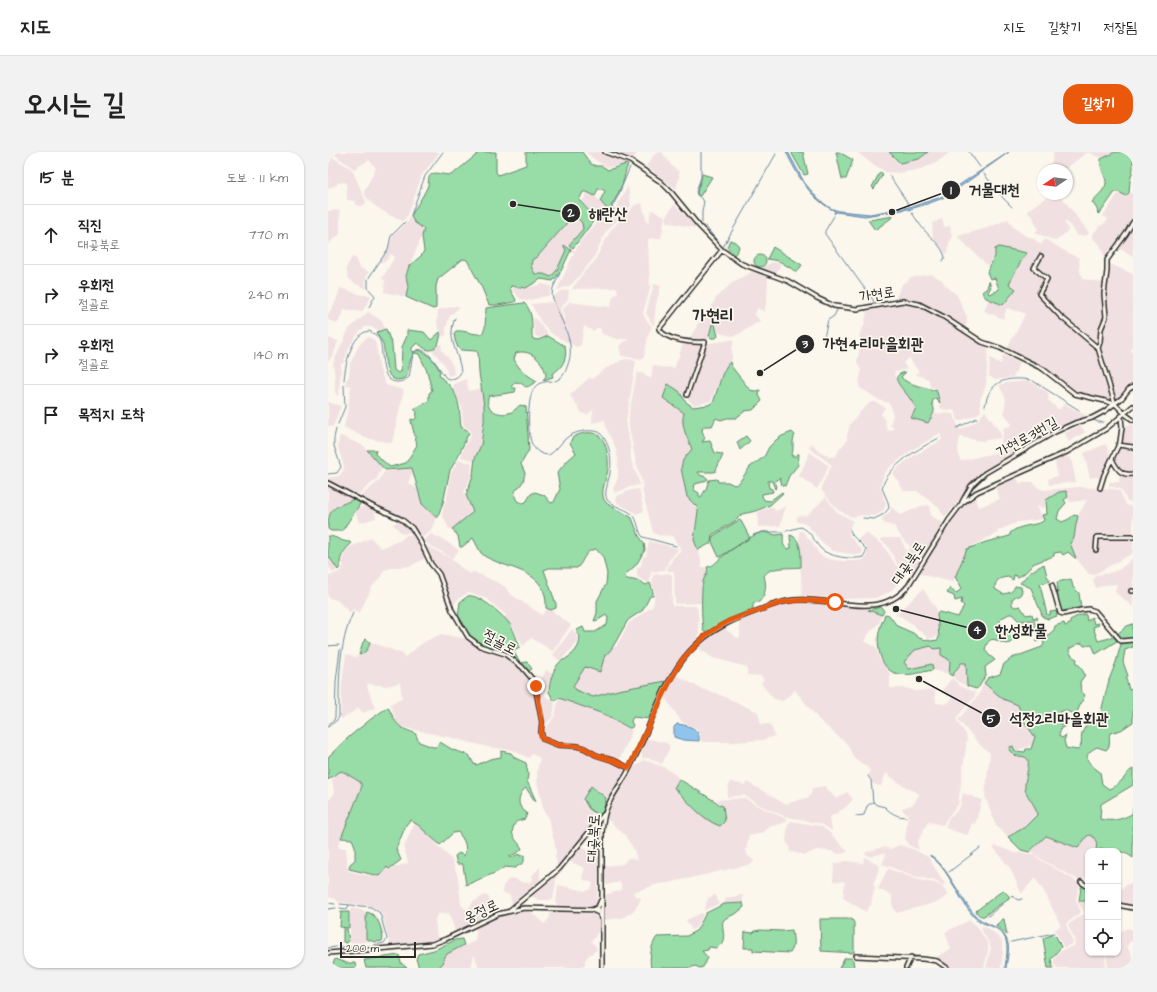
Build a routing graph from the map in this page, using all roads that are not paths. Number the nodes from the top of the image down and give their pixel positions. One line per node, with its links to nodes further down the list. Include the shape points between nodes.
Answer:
1 (605, 152): 3 (street, 가현로, via 630,161 661,182)
2 (1133, 222): 5 (street, via 1106,260 1106,314)
3 (722, 250): 7 (street, via 659,329 674,338 705,342); 8 (street, 가현로, via 742,264 788,281 834,306 858,309 903,301 919,304 982,342 1043,369 1075,394 1105,400)
4 (1041, 256): 5 (street, via 1034,268 1047,279 1038,294)
5 (1098, 348): 8 (street)
6 (1133, 387): 8 (street)
7 (687, 395)
8 (1116, 406): 10 (street); 11 (street, 가현로); 12 (street); 20 (street, 가현로3번길, via 1055,432 985,473 971,486)
9 (1133, 406): 10 (street, 대곶북로)
10 (1130, 409): 11 (street, 대곶북로)
11 (1125, 414): 12 (street, 대곶북로); 13 (street, 가현로)
12 (1120, 418): 14 (street, via 1122,426); 20 (street, 대곶북로, via 1067,452 980,490)
13 (1133, 420)
14 (1118, 445): 15 (street); 16 (street)
15 (1133, 447)
16 (1112, 459): 17 (street, via 1121,473); 19 (street)
17 (1133, 474)
18 (328, 483): 25 (street, 절골로, via 401,519 412,528 439,574 452,610 468,637 480,646 505,654 522,666 534,680 543,739 558,745 584,748)
19 (1100, 488)
20 (962, 503): 25 (street, 대곶북로, via 908,586 895,598 867,606 787,601 731,620 704,637 682,660 671,679)
21 (1133, 537): 22 (street, via 1097,537)
22 (1096, 550)
23 (1052, 585): 24 (street, via 1060,613 1089,609 1095,611 1121,641)
24 (1133, 640)
25 (629, 768): 26 (street, 대곶북로)
26 (605, 813): 29 (street, 대곶북로, via 602,839); 34 (street, 옹정로, via 558,869)
27 (1081, 882): 28 (street)
28 (1085, 885)
29 (602, 897): 32 (street, via 598,907); 33 (street, 대곶북로)
30 (1121, 906): 31 (street)
31 (1133, 908)
32 (591, 910): 33 (street); 34 (street, via 532,908); 35 (street, via 599,913)
33 (602, 910): 35 (street, 대곶북로)
34 (508, 911): 36 (street, 옹정로, via 432,944)
35 (602, 921): 39 (street, 대곶북로)
36 (328, 953)
37 (856, 956): 38 (street)
38 (911, 957): 40 (street); 41 (street, via 936,961)
39 (602, 968)
40 (906, 968)
41 (947, 968)

